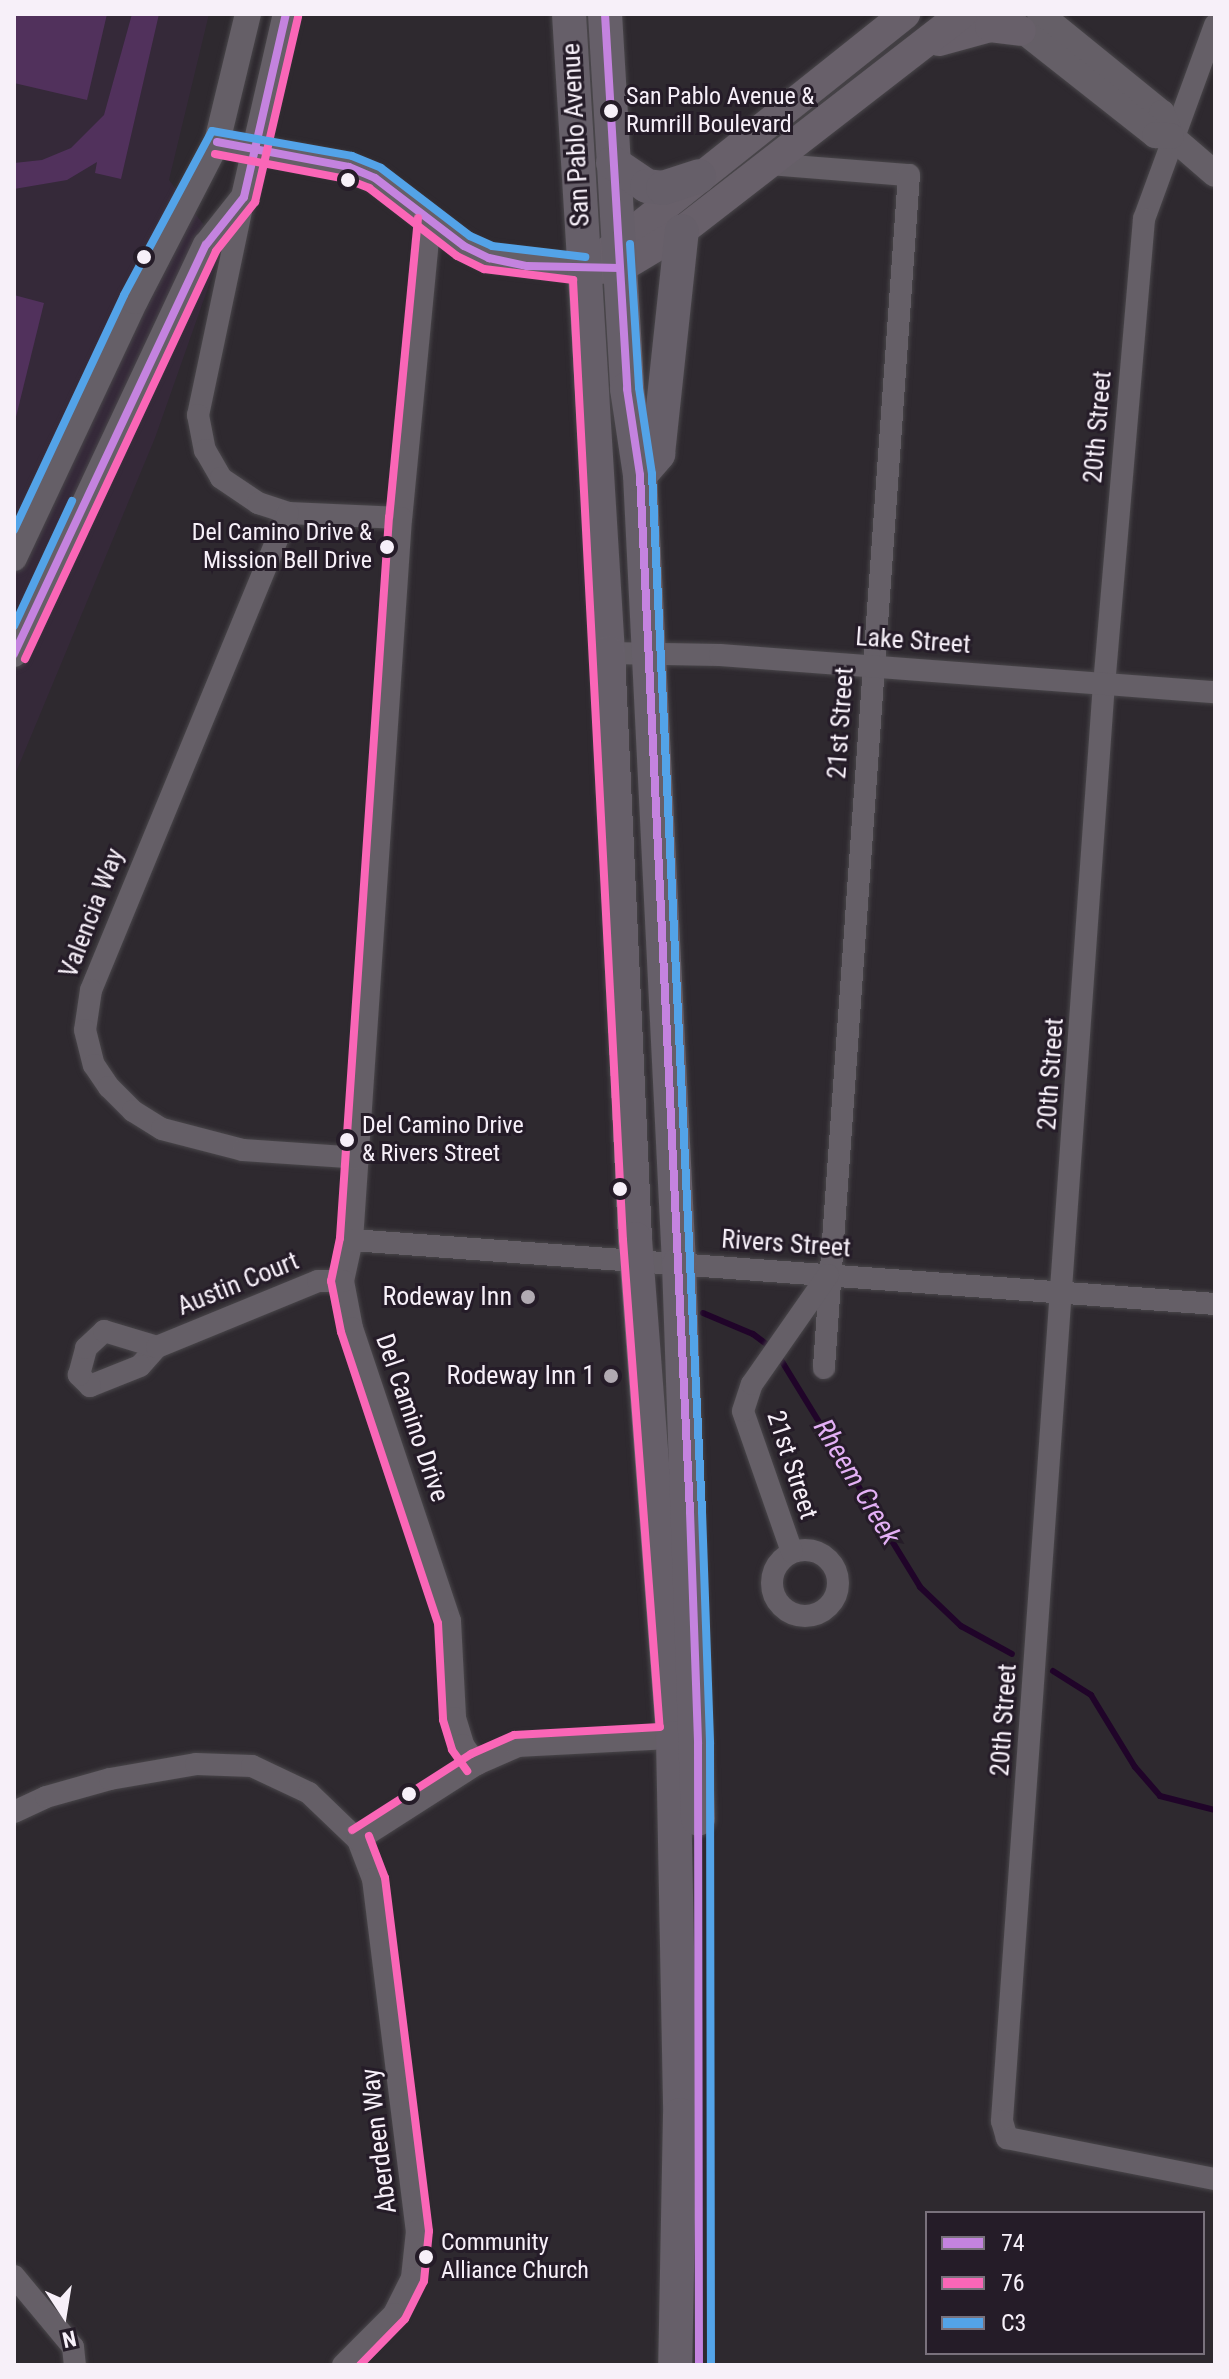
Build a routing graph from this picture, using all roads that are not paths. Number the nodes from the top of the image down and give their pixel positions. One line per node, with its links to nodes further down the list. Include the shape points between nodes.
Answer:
1 (248, 14): 11 (street)
2 (286, 14): 12 (street)
3 (569, 14): 21 (main road, San Pablo Avenue)
4 (605, 14): 13 (main road, San Pablo Avenue)
5 (905, 14): 16 (main road)
6 (962, 14): 9 (main road)
7 (1021, 20): 9 (main road); 10 (street, via 1155,135)
8 (1215, 25): 10 (street, 20th Street)
9 (918, 48): 14 (main road)
10 (1171, 136): 15 (street); 30 (street, 20th Street, via 1144,219)
11 (217, 142): 12 (street); 25 (street)
12 (256, 152): 17 (street); 18 (street, via 349,167 375,178)
13 (613, 163): 16 (main road, via 647,186 663,188); 20 (main road, San Pablo Avenue)
14 (768, 164): 19 (main road); 29 (street, 21st Street, via 909,175)
15 (1215, 174)
16 (699, 176): 20 (main road)
17 (244, 197): 23 (street, via 198,415 199,432 212,464 232,488); 28 (street, via 206,245)
18 (430, 219): 21 (street, via 489,258); 24 (street, Del Camino Drive)
19 (682, 231): 20 (main road); 22 (main road, via 658,454)
20 (619, 257): 21 (main road); 22 (main road, San Pablo Avenue, via 627,389)
21 (584, 269): 26 (main road, San Pablo Avenue)
22 (640, 475): 27 (main road, San Pablo Avenue)
23 (288, 513): 24 (street); 32 (street, Valencia Way, via 91,990 85,1030 94,1065 109,1087 162,1129 243,1150)
24 (401, 518): 32 (street, Del Camino Drive)
25 (14, 558)
26 (608, 653): 27 (street, Lake Street); 34 (main road, San Pablo Avenue)
27 (647, 653): 29 (street, Lake Street); 35 (main road, San Pablo Avenue)
28 (14, 654)
29 (873, 666): 30 (street, Lake Street); 36 (street, 21st Street)
30 (1104, 683): 31 (street, Lake Street); 38 (street, 20th Street)
31 (1215, 692)
32 (359, 1158): 33 (street, Del Camino Drive)
33 (352, 1240): 34 (street, Rivers Street); 37 (street, Del Camino Drive)
34 (637, 1261): 35 (street, Rivers Street); 43 (main road, San Pablo Avenue)
35 (679, 1264): 36 (street, Rivers Street); 52 (main road, San Pablo Avenue, via 698,1744)
36 (828, 1275): 38 (street, Rivers Street); 41 (street, 21st Street); 42 (street, 21st Street, via 752,1384 743,1411)
37 (343, 1281): 40 (street, Austin Court, via 318,1281); 44 (street, Del Camino Drive, via 352,1328 450,1621 455,1718 463,1745)
38 (1064, 1293): 39 (street, Rivers Street); 47 (street, 20th Street, via 1002,2121 1007,2138)
39 (1215, 1304)
40 (157, 1347)
41 (824, 1368)
42 (792, 1552)
43 (673, 1738): 44 (street, via 518,1746); 51 (main road, San Pablo Avenue, via 680,2115)
44 (477, 1764): 46 (street)
45 (14, 1812): 46 (street, via 110,1779 196,1764 252,1766 309,1793)
46 (358, 1840): 50 (street, Aberdeen Way, via 373,1879 417,2231 412,2278 394,2314)
47 (1215, 2179)
48 (14, 2276): 49 (street, via 73,2347)
49 (75, 2365)
50 (343, 2365)
51 (675, 2365)
52 (699, 2365)

